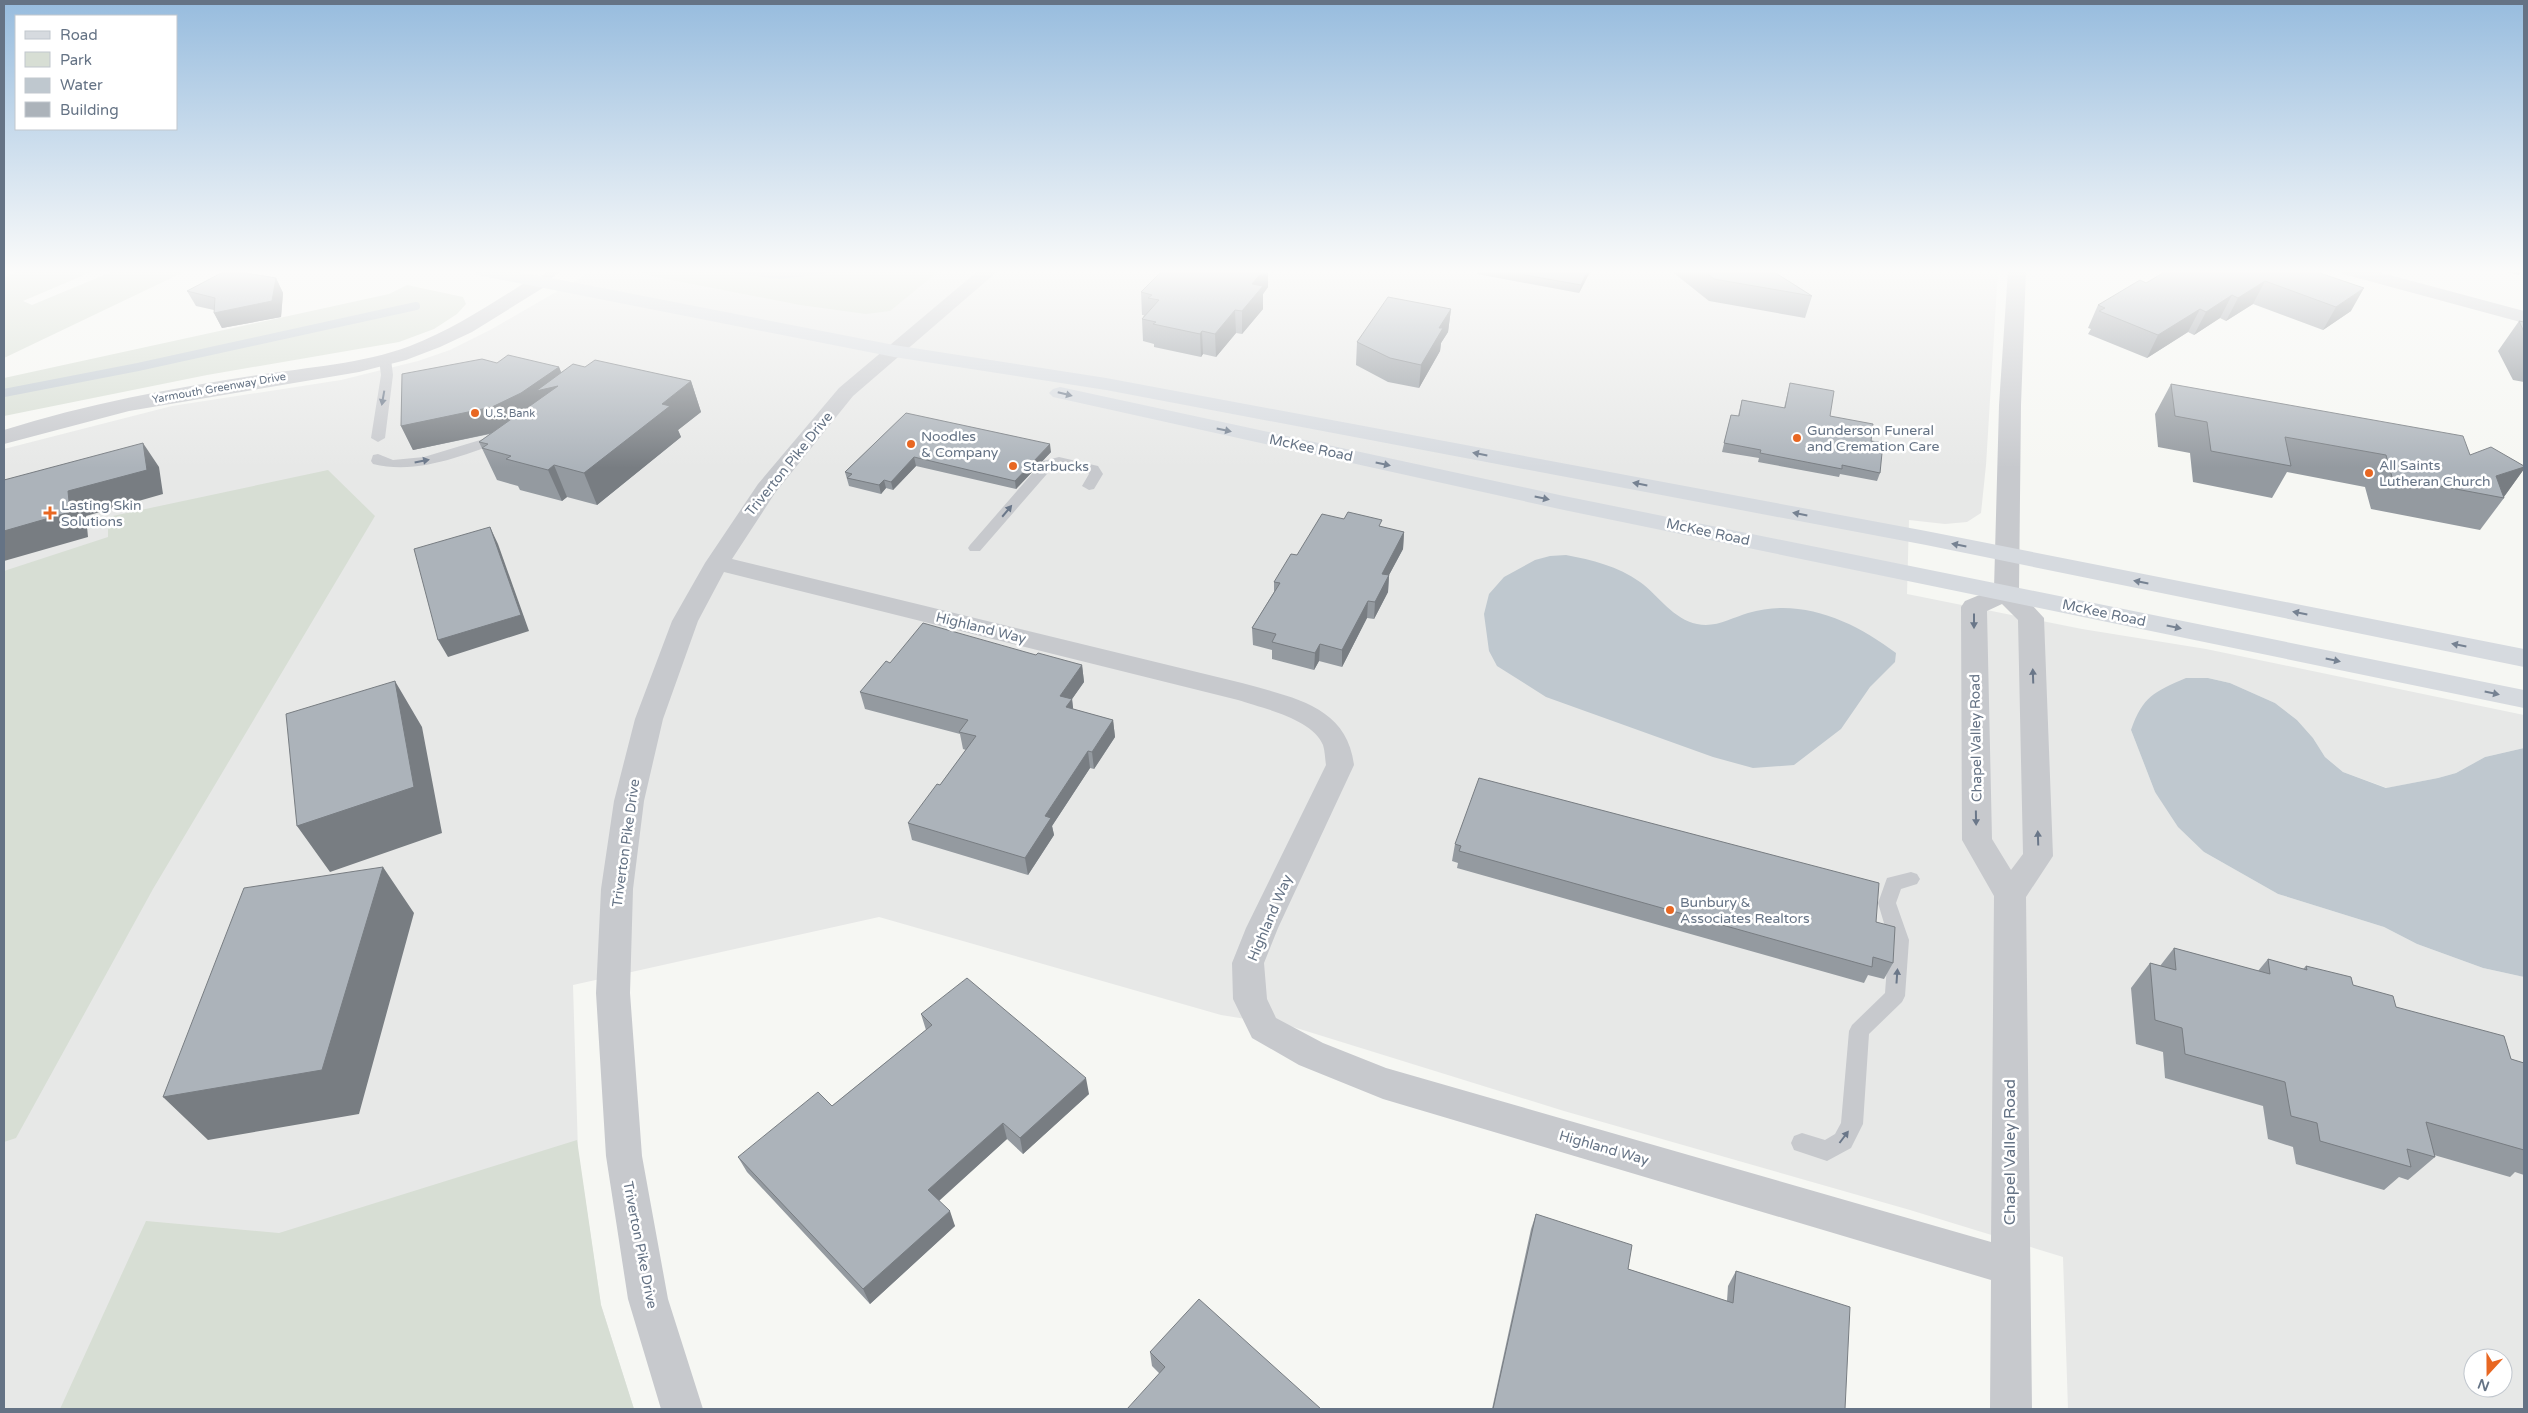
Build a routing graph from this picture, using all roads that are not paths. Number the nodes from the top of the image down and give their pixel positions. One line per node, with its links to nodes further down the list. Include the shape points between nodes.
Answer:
1 (450, 336): 6 (street, Yarmouth Greenway Drive)
2 (817, 336): 5 (main road, McKee Road)
3 (912, 336): 5 (street, Triverton Pike Drive)
4 (2014, 336): 13 (street)
5 (894, 351): 13 (main road, McKee Road, one-way to 5, via 1135,389); 14 (street, Triverton Pike Drive, via 846,392 766,489); 15 (main road, McKee Road, one-way to 15, via 1092,401)
6 (385, 359): 8 (street, Yarmouth Greenway Drive, via 117,407); 9 (lane, one-way to 9, via 387,375)
7 (516, 432): 10 (lane, one-way to 7, via 378,461 395,466 422,461)
8 (4, 437)
9 (378, 438)
10 (378, 458)
11 (1089, 486): 12 (lane, one-way to 11, via 1048,464 1059,461 1093,469 1096,474)
12 (976, 548)
13 (2007, 554): 15 (street); 16 (main road, McKee Road, one-way to 13)
14 (717, 563): 21 (street, Highland Way, via 1242,692 1312,717 1329,730 1337,744 1340,764 1248,963 1250,998 1264,1028 1311,1054 1383,1083); 22 (street, Triverton Pike Drive, via 685,621 649,719 629,801 616,898 613,992 624,1156 648,1299)
15 (2006, 593): 17 (main road, McKee Road, one-way to 17); 19 (street, one-way to 15, via 2038,856 2031,618); 19 (street, Chapel Valley Road, one-way to 19, via 1974,607 1977,840)
16 (2524, 658)
17 (2524, 699)
18 (1911, 879): 20 (lane, one-way to 18, via 1827,1151 1844,1141 1852,1124 1859,1031 1895,996 1899,940 1887,903 1893,883)
19 (2010, 895): 21 (street, Chapel Valley Road)
20 (1802, 1143)
21 (2009, 1266): 23 (street, Chapel Valley Road)
22 (682, 1409)
23 (2011, 1409)

